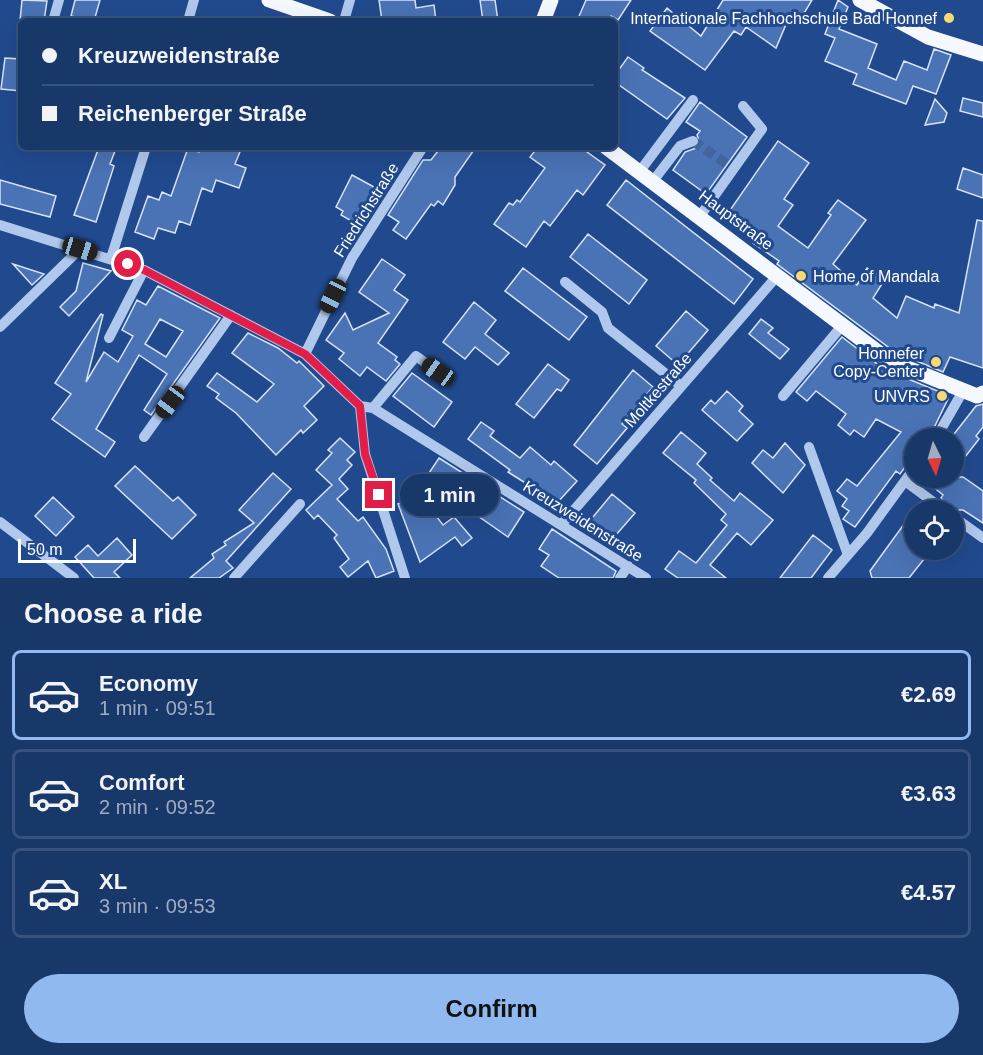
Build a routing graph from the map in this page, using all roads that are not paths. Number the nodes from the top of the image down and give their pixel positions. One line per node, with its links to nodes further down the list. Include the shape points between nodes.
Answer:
1 (59, 0): 7 (street)
2 (194, 0): 8 (street)
3 (269, 0): 9 (main road)
4 (350, 0): 10 (street)
5 (551, 0): 11 (main road)
6 (860, 0): 12 (main road, via 928,37)
7 (54, 18)
8 (189, 18)
9 (321, 18)
10 (345, 18)
11 (544, 18)
12 (983, 54)
13 (693, 100): 19 (street)
14 (743, 105): 21 (street, via 762,129 730,166)
15 (693, 141): 20 (street, via 680,146)
16 (145, 150): 24 (street)
17 (421, 150): 32 (street, Friedrichstraße, via 352,258)
18 (610, 150): 19 (main road, Hauptstraße)
19 (640, 171): 20 (main road, Hauptstraße)
20 (653, 181): 21 (main road, Hauptstraße)
21 (700, 216): 26 (main road, Hauptstraße)
22 (0, 225): 23 (street)
23 (80, 249): 24 (street); 29 (street)
24 (111, 258): 25 (street)
25 (144, 270): 28 (street); 31 (street)
26 (778, 275): 30 (main road, Hauptstraße); 34 (street, Moltkestraße)
27 (565, 282): 34 (street, via 602,312 608,328)
28 (231, 315): 32 (street); 41 (street)
29 (0, 327)
30 (841, 327): 35 (main road, Hauptstraße, via 890,361); 37 (street)
31 (110, 338)
32 (305, 354): 38 (street)
33 (438, 372): 39 (street, via 416,356)
34 (681, 386): 49 (street, Moltkestraße)
35 (963, 391): 36 (main road, Hauptstraße, via 977,396); 40 (street)
36 (983, 393)
37 (783, 396)
38 (360, 406): 39 (street, Kreuzweidenstraße); 55 (street, via 365,454)
39 (372, 408): 49 (street, Kreuzweidenstraße)
40 (942, 428)
41 (144, 436)
42 (809, 447): 51 (street)
43 (904, 482): 51 (street)
44 (914, 488): 45 (street)
45 (931, 500)
46 (300, 504): 54 (street)
47 (0, 522): 53 (street)
48 (964, 524): 50 (street)
49 (561, 525): 52 (street, Kreuzweidenstraße)
50 (983, 538)
51 (848, 555): 58 (street)
52 (628, 566): 56 (street); 57 (street, Kreuzweidenstraße)
53 (74, 578)
54 (234, 578)
55 (405, 578)
56 (620, 578)
57 (646, 578)
58 (828, 578)

